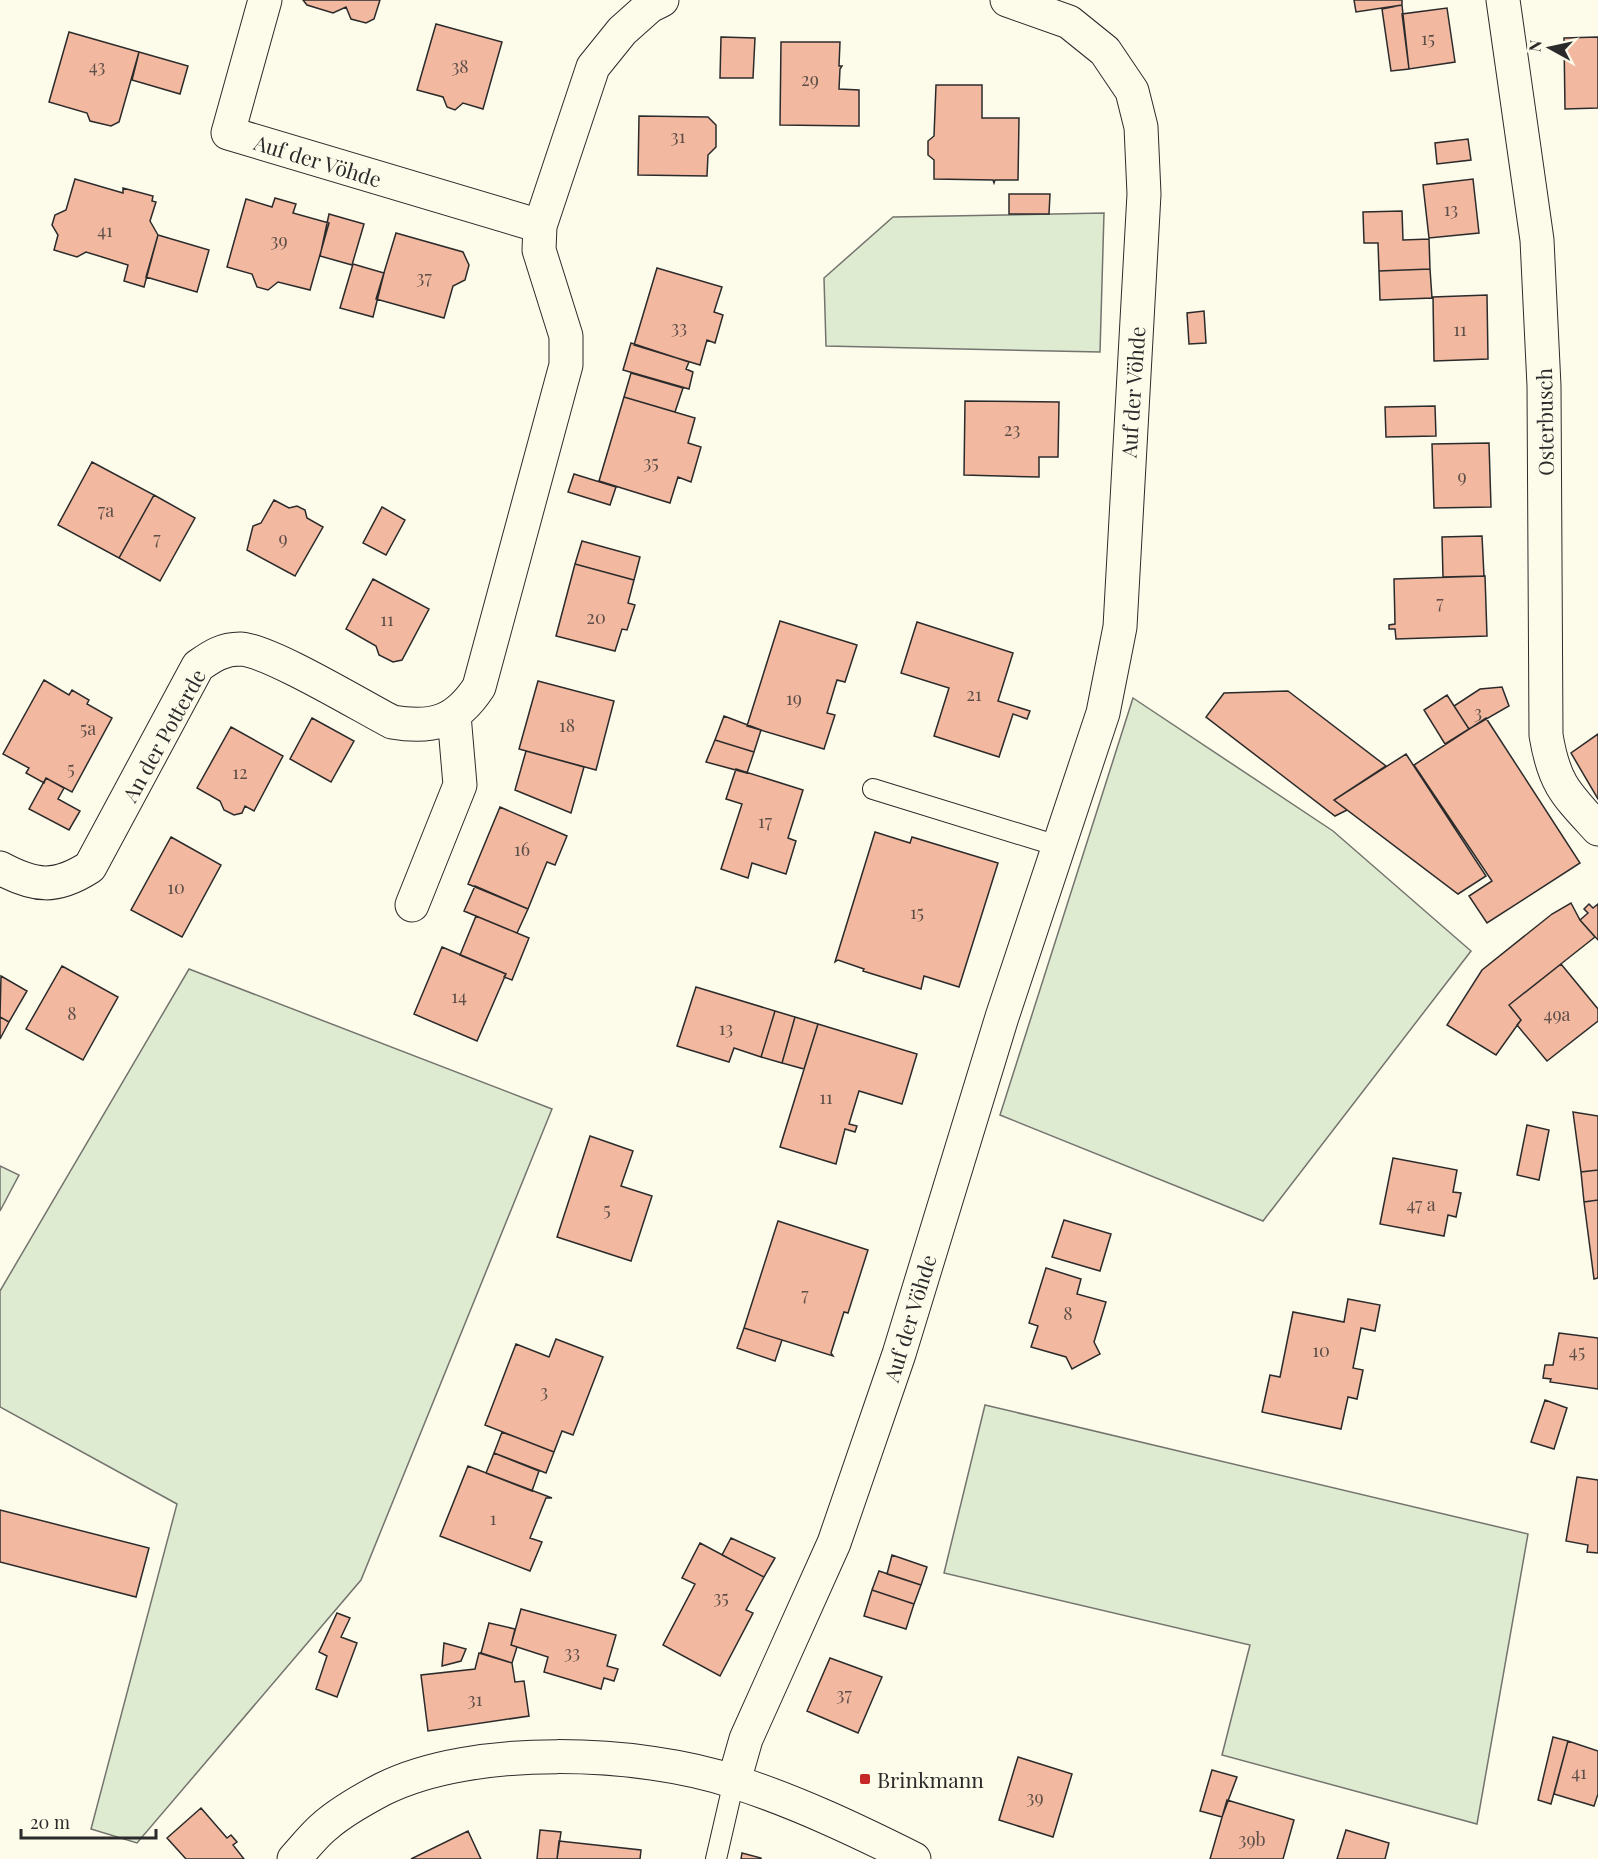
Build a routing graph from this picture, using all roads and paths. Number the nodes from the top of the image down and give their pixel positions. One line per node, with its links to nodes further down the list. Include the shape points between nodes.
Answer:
1 (265, 0): 5 (street, Auf der Vöhde, via 228,133)
2 (663, 0): 5 (street, via 622,30 593,67)
3 (1007, 0): 9 (street, Auf der Vöhde, via 1069,22 1105,51 1132,91 1141,127 1144,194 1120,627 1103,713)
4 (1503, 0): 8 (street, Osterbusch, via 1538,240 1544,386 1546,735 1551,766 1565,792)
5 (540, 225): 6 (street, An der Potterde, via 538,250 567,336 566,365 479,687 469,703)
6 (454, 715): 10 (street, An der Potterde, via 414,726 392,722 266,656 241,649 217,653 198,666 90,867 72,879 48,884 24,881); 11 (street, via 460,785)
7 (873, 789): 9 (lane)
8 (1598, 829)
9 (1058, 846): 12 (street, Auf der Vöhde, via 899,1354 834,1543 746,1739)
10 (0, 868)
11 (412, 905)
12 (734, 1781): 13 (street, via 662,1766 582,1757 513,1759 448,1767 384,1789 326,1825); 14 (lane); 15 (street, via 845,1825)
13 (294, 1859)
14 (716, 1859)
15 (914, 1859)

